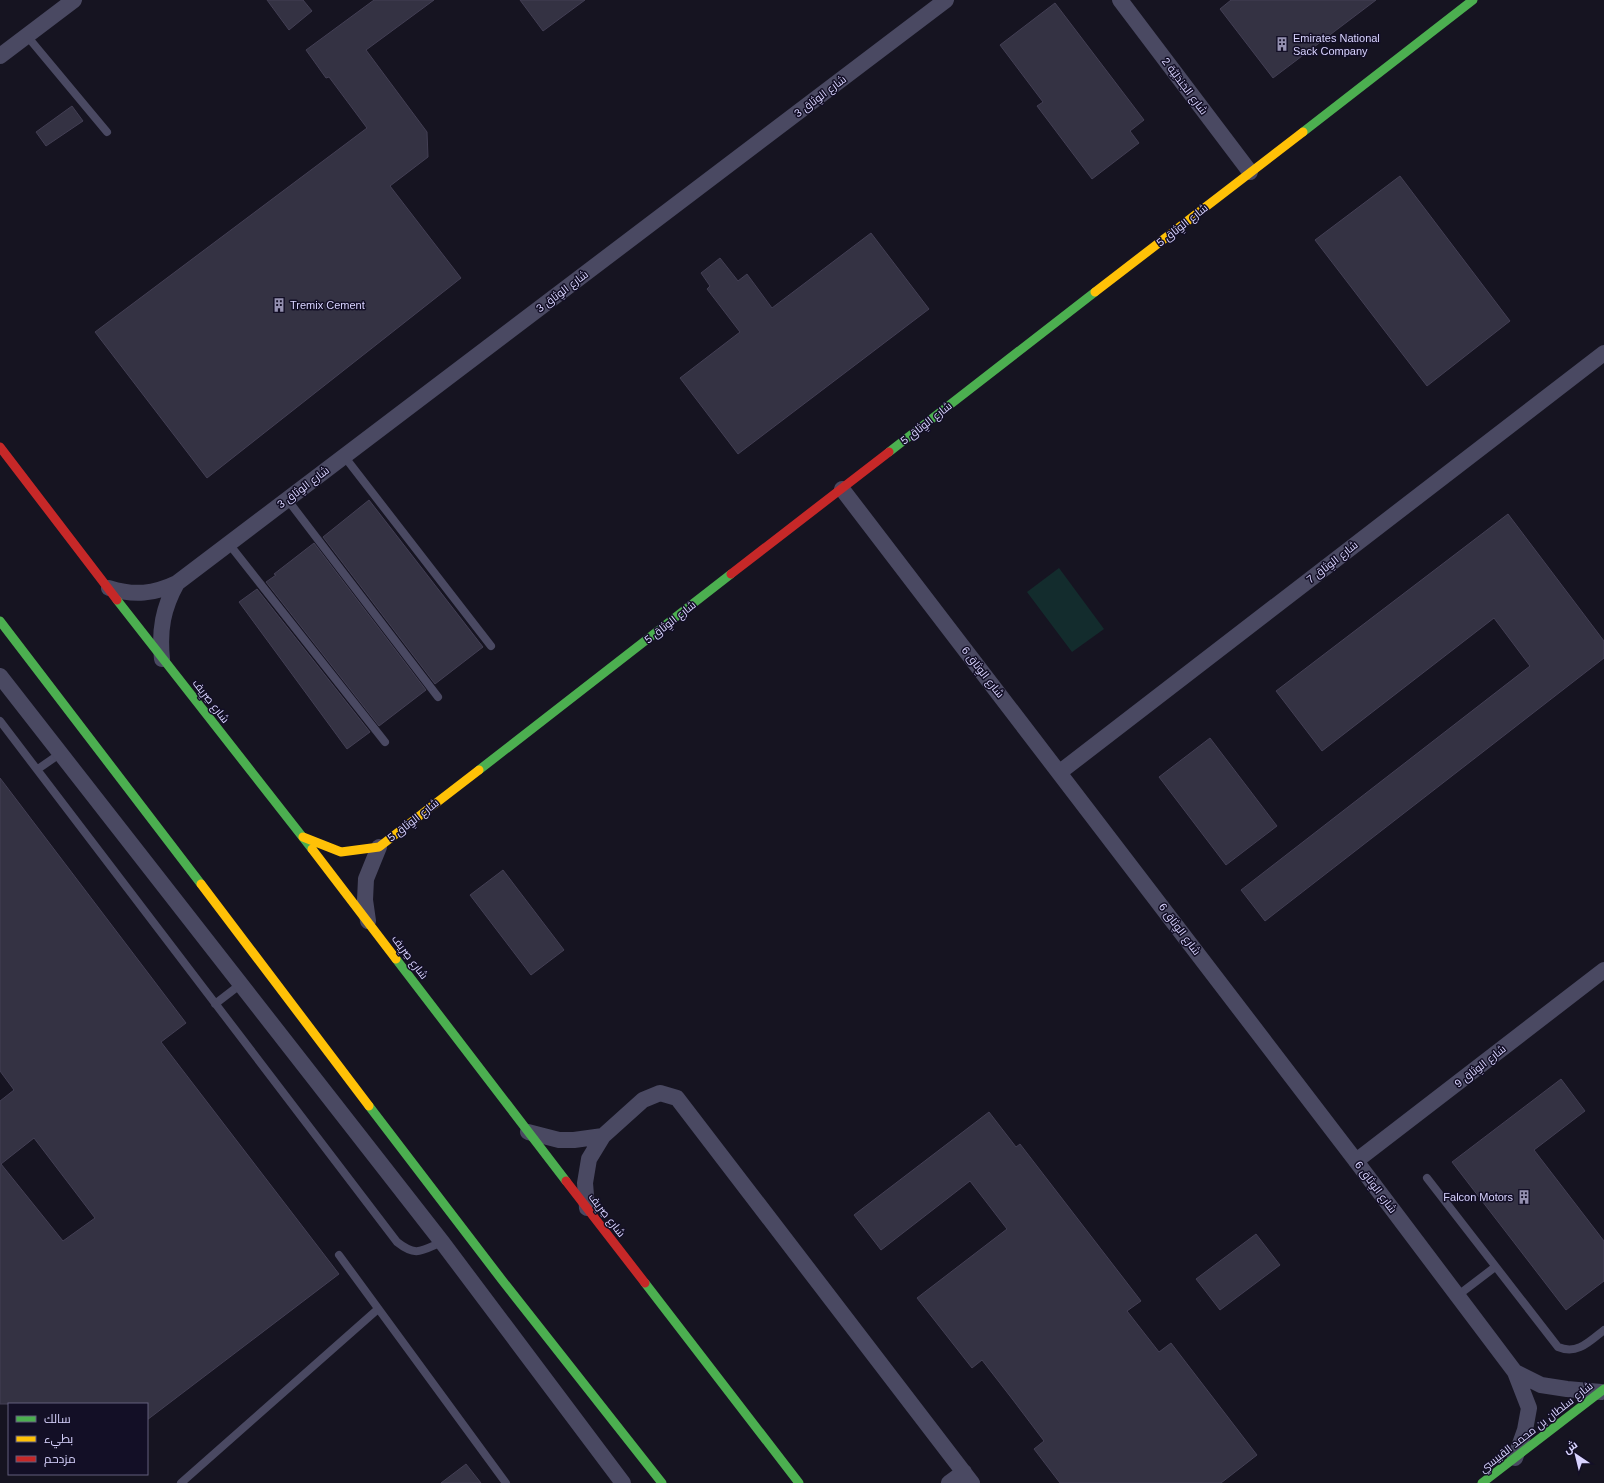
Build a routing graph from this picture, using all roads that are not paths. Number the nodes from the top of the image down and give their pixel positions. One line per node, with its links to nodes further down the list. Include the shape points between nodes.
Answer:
1 (74, 0): 5 (street)
2 (946, 0): 11 (street, شارع الوِثاق 3)
3 (1120, 0): 8 (street, شارع الجَندَلِيَّة 2)
4 (1473, 0): 8 (street, شارع الوِثاق 5)
5 (27, 36): 6 (street); 7 (lane)
6 (0, 56)
7 (107, 132)
8 (1250, 172): 12 (street, شارع الوِثاق 5)
9 (1604, 353): 26 (street, شارع الوِثاق 7)
10 (0, 447): 16 (street, شارع صِرِيف)
11 (344, 456): 13 (street, شارع الوِثاق 3); 18 (lane)
12 (842, 489): 26 (street, شارع الوِثاق 6); 28 (street, شارع الوِثاق 5)
13 (287, 499): 14 (street, شارع الوِثاق 3); 21 (lane)
14 (229, 544): 15 (street, شارع الوِثاق 3); 23 (lane)
15 (178, 583): 16 (street, شارع الوِثاق 3, via 165,589 144,593 122,592); 19 (street, شارع الوِثاق 3, via 164,611 161,627)
16 (109, 588): 19 (street, شارع صِرِيف)
17 (0, 621): 51 (street, via 492,1268)
18 (490, 646)
19 (162, 659): 27 (street, شارع صِرِيف)
20 (0, 676): 24 (street)
21 (438, 697)
22 (0, 721): 25 (lane)
23 (386, 742)
24 (61, 753): 25 (lane); 31 (street)
25 (38, 769): 32 (lane)
26 (1060, 772): 35 (street, شارع الوِثاق 6)
27 (303, 837): 28 (street, شارع الوِثاق 5, via 341,852); 29 (street, شارع صِرِيف)
28 (379, 847): 29 (street, شارع الوِثاق 5, via 366,880)
29 (368, 921): 33 (street, شارع صِرِيف)
30 (1604, 970): 35 (street, شارع الوِثاق 9)
31 (241, 984): 32 (lane); 38 (street)
32 (215, 1004): 38 (lane, via 397,1242 408,1250 419,1252)
33 (528, 1132): 34 (street, via 559,1140); 37 (street, شارع صِرِيف)
34 (603, 1136): 37 (street, via 589,1159 585,1184); 47 (street, via 643,1100 660,1093 677,1098)
35 (1356, 1161): 41 (street, شارع الوِثاق 6)
36 (1427, 1178): 40 (lane)
37 (587, 1208): 52 (street, شارع صِرِيف)
38 (442, 1242): 50 (street)
39 (339, 1255): 42 (lane)
40 (1495, 1267): 41 (lane); 43 (lane, via 1558,1347 1564,1350 1579,1348)
41 (1457, 1296): 44 (street, شارع الوِثاق 6)
42 (378, 1309): 48 (lane); 49 (lane)
43 (1604, 1330)
44 (1515, 1372): 45 (street, شارع الوِثاق 6, via 1541,1385); 46 (street, شارع الوِثاق 6, via 1529,1408 1525,1430)
45 (1603, 1390): 46 (street, شارع سلطان بن محمد القبيسي)
46 (1515, 1458): 54 (street, شارع سلطان بن محمد القبيسي)
47 (968, 1477): 53 (street)
48 (181, 1483)
49 (506, 1483)
50 (623, 1483)
51 (662, 1483)
52 (799, 1483)
53 (949, 1483)
54 (1482, 1483)

